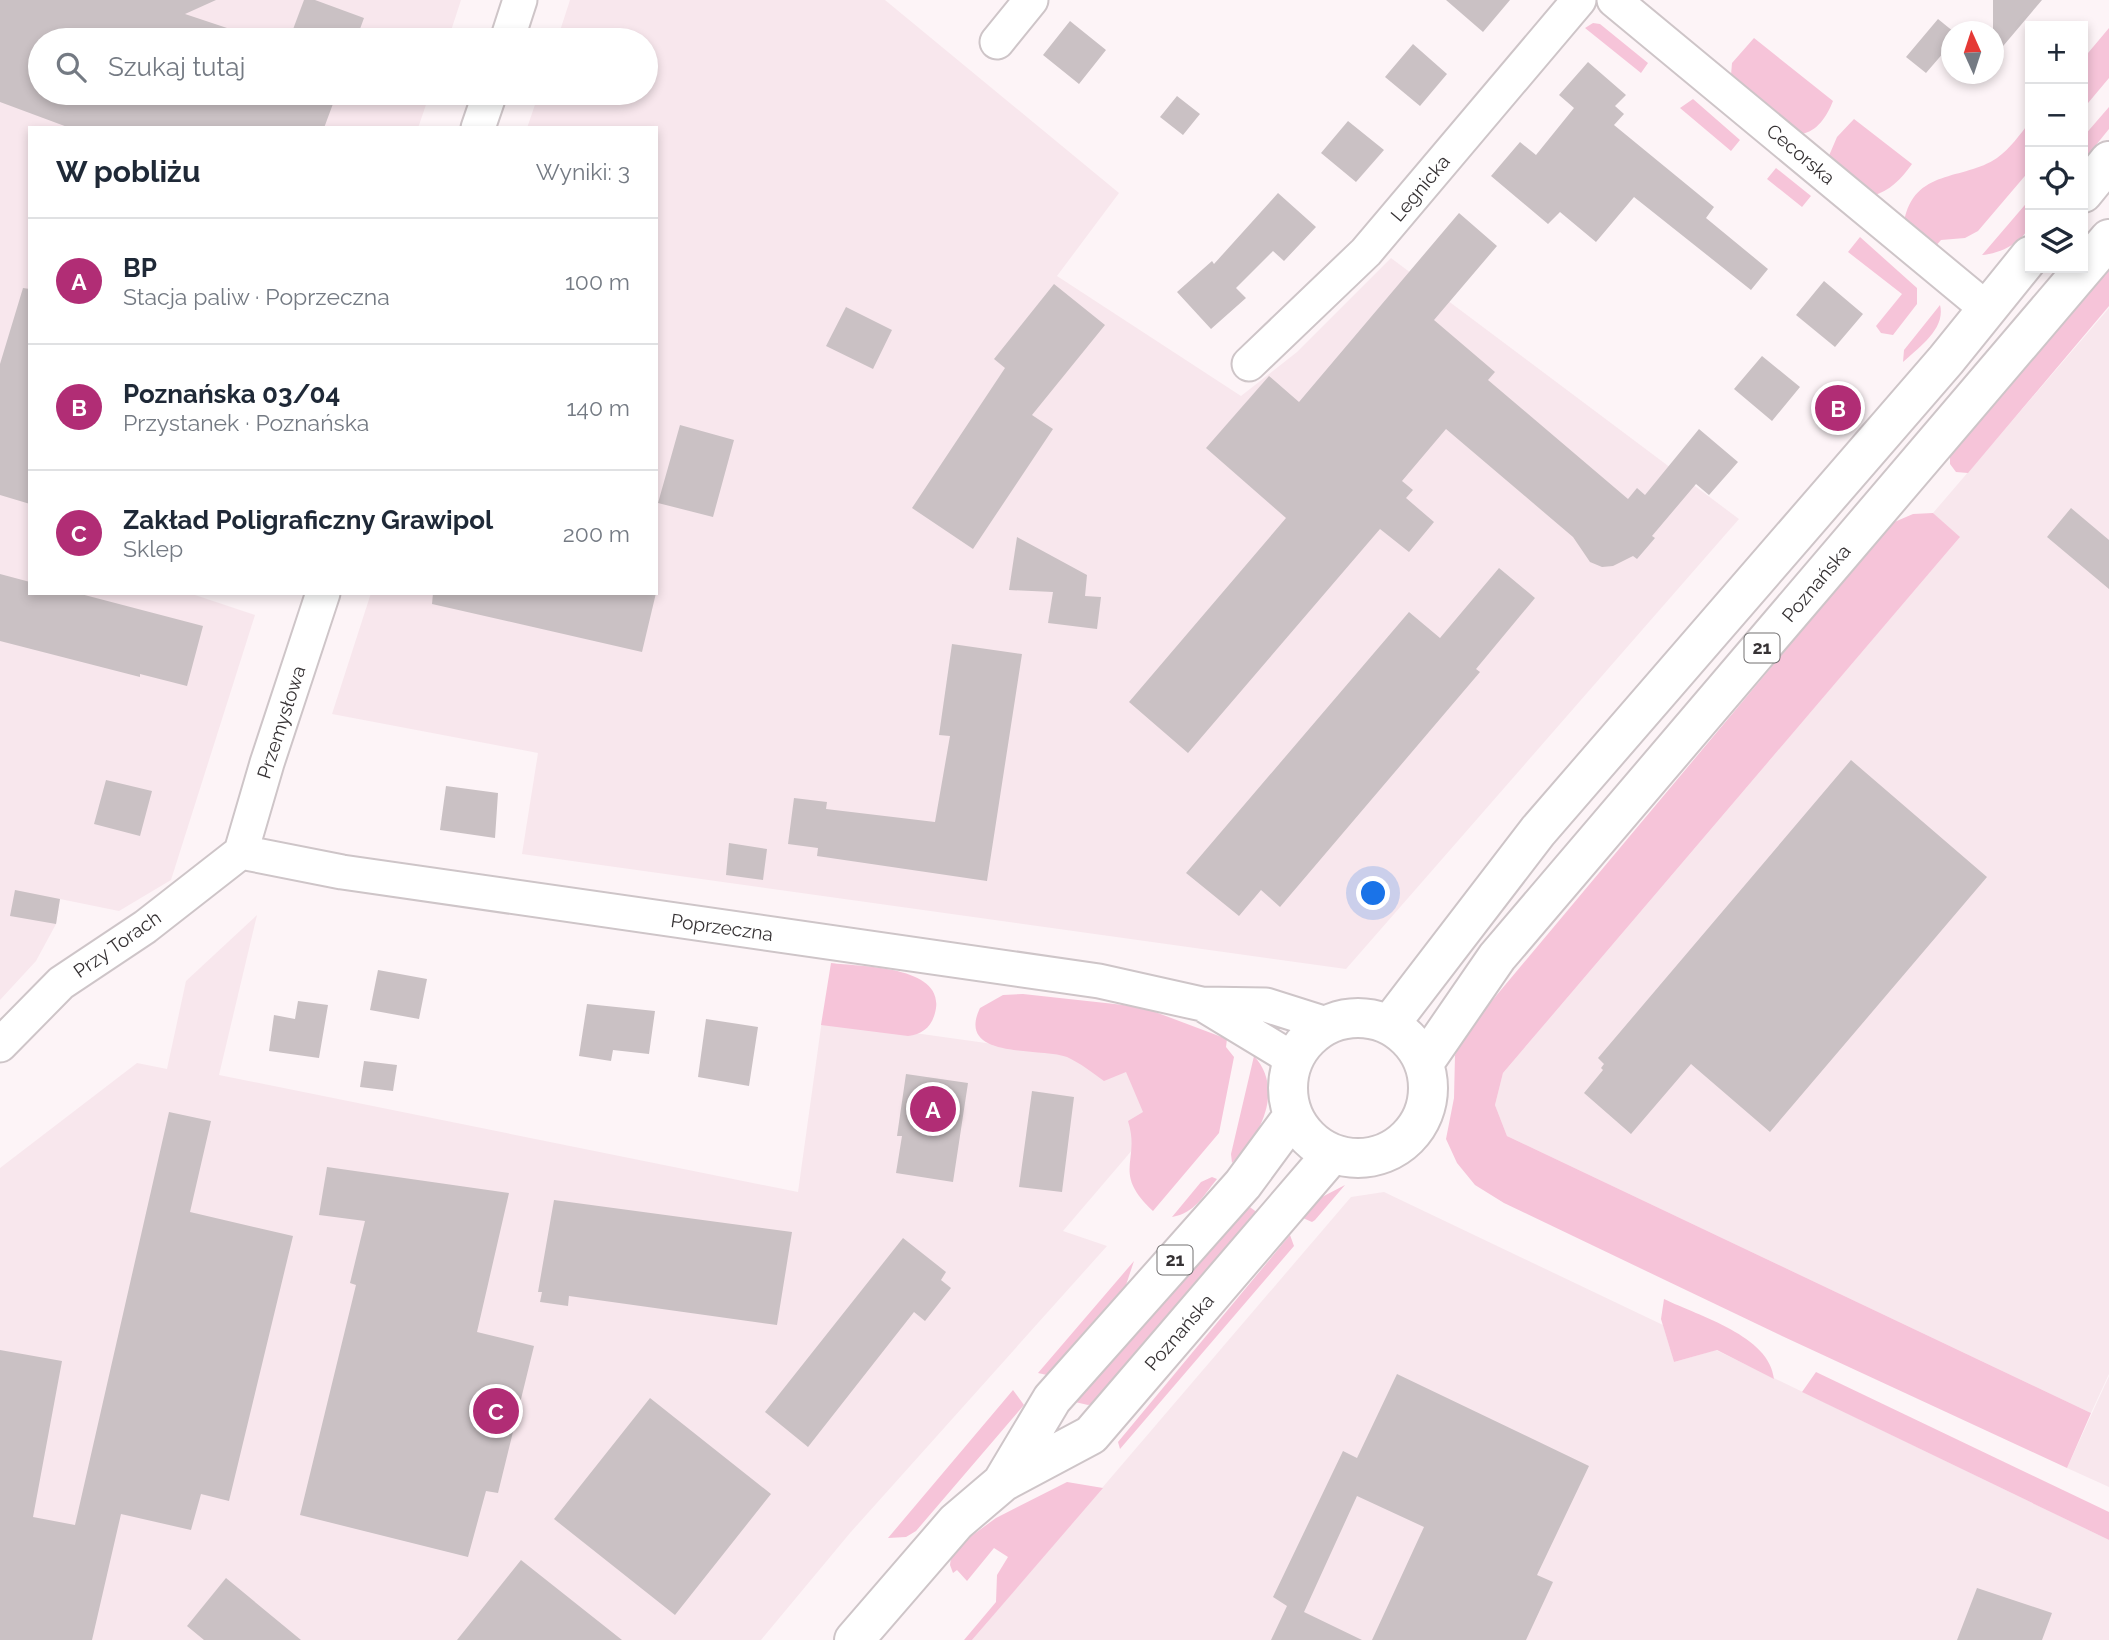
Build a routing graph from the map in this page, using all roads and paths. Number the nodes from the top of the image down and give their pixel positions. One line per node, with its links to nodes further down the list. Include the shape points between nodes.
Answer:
1 (520, 0): 5 (street)
2 (1031, 0): 6 (street)
3 (1579, 0): 14 (street, Legnicka, via 1366,252)
4 (1614, 0): 13 (street, Cecorska)
5 (511, 28)
6 (997, 42)
7 (485, 105): 8 (street)
8 (479, 126)
9 (2109, 161): 10 (main road)
10 (2088, 187)
11 (2109, 239): 22 (main road, Poznańska / 21, via 1497,957)
12 (2025, 262): 13 (main road, 21)
13 (1987, 309): 19 (main road, 21, via 1547,821)
14 (1249, 364)
15 (322, 595): 16 (street, Przemysłowa)
16 (242, 852): 17 (street, Poprzeczna, via 342,872 1099,981); 20 (street, Przy Torach, via 145,927 61,983)
17 (1202, 1004): 18 (street, Poprzeczna, via 1266,1005); 21 (street, Poprzeczna)
18 (1326, 1024): 19 (main road, via 1348,1017); 21 (main road, via 1307,1038)
19 (1390, 1024): 22 (main road, via 1411,1041)
20 (0, 1045)
21 (1293, 1059): 23 (main road, via 1287,1078)
22 (1424, 1063): 24 (main road, via 1427,1105 1405,1141 1383,1154 1357,1158)
23 (1293, 1116): 24 (main road, via 1309,1139); 25 (main road, Poznańska / 21, via 1243,1184 1052,1399)
24 (1332, 1154): 25 (main road, Poznańska / 21, via 1091,1434)
25 (1003, 1482): 26 (main road, Poznańska / 21, via 957,1522)
26 (854, 1640)

